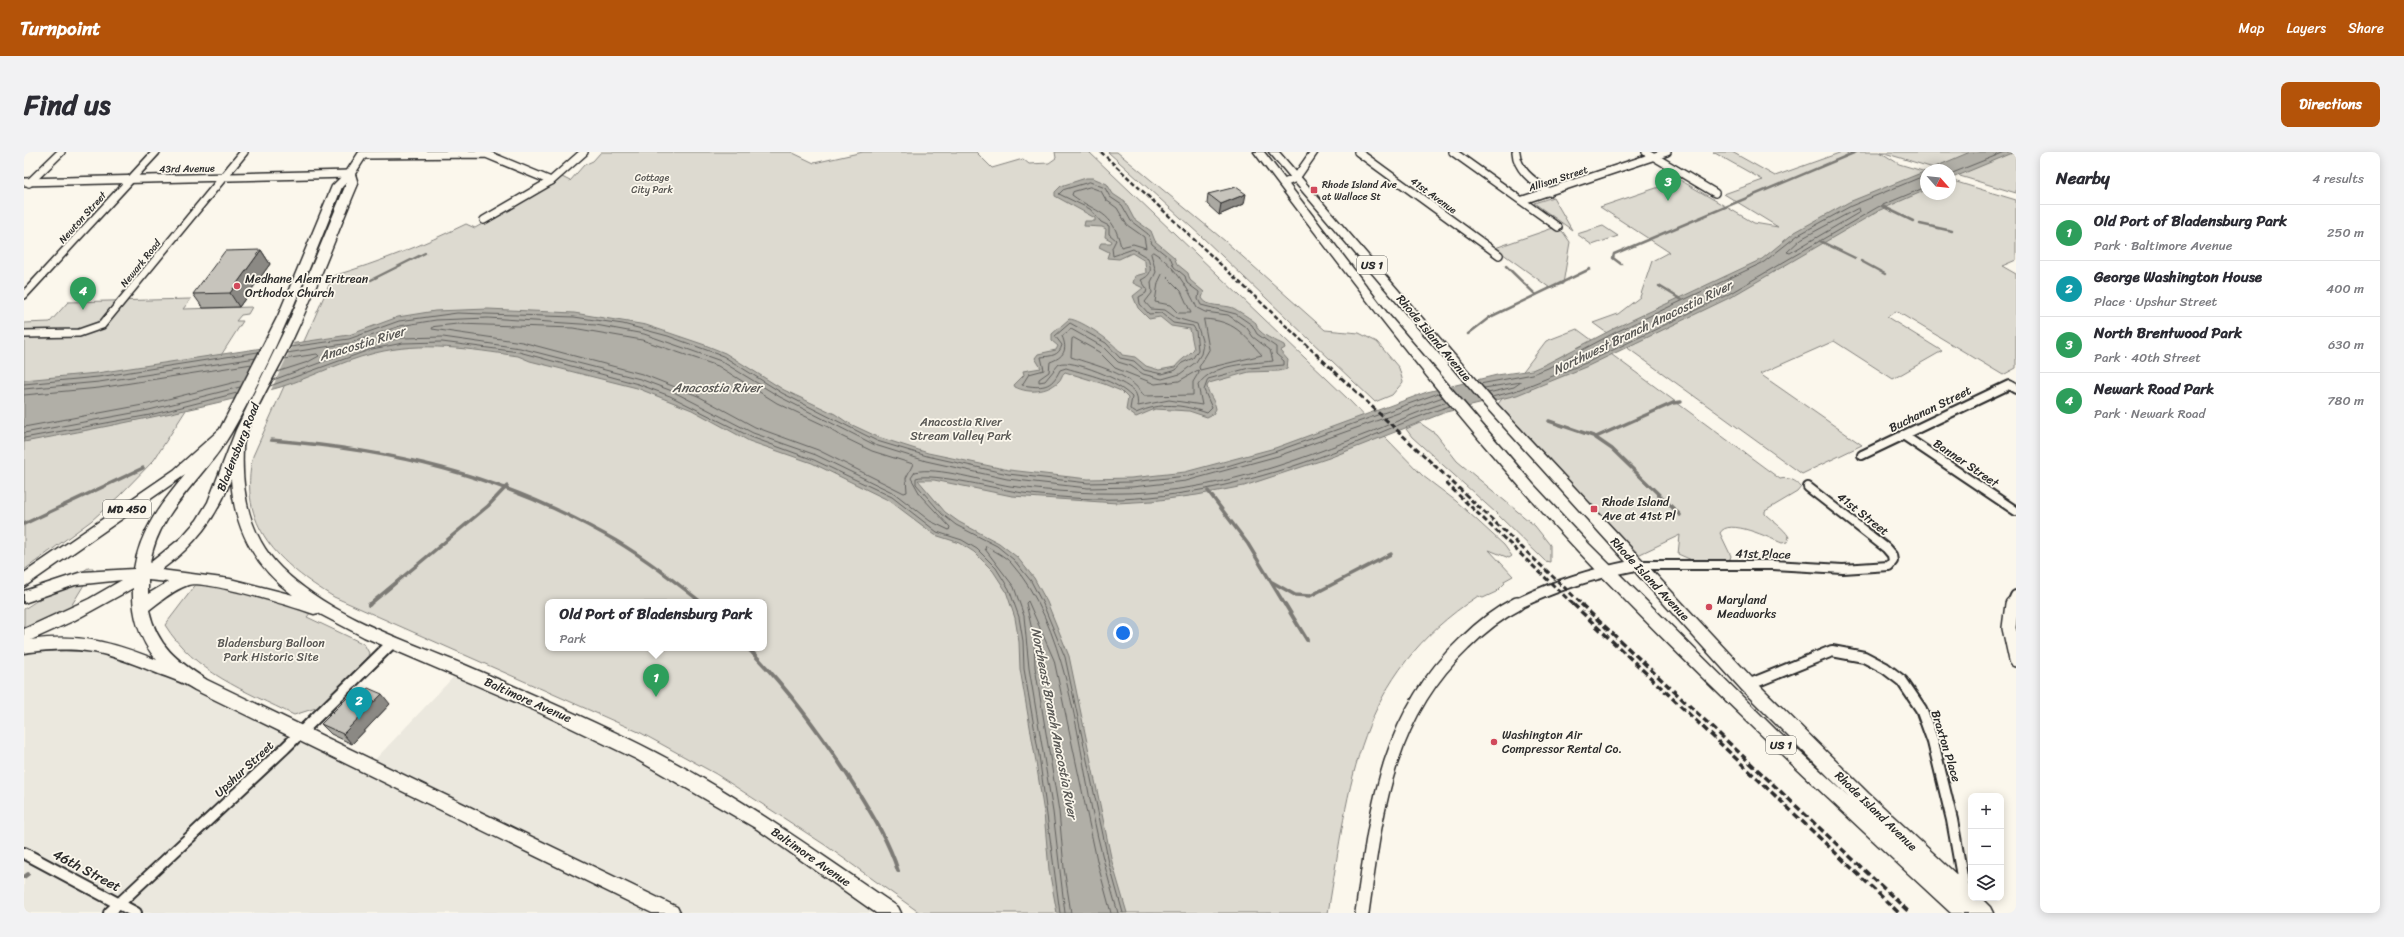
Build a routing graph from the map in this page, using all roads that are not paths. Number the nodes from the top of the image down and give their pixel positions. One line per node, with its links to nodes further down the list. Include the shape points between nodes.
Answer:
1 (61, 152): 20 (street)
2 (156, 152): 18 (street, Newton Street)
3 (244, 152): 16 (street, Newark Road)
4 (584, 152): 19 (street)
5 (1259, 152): 21 (main road, Rhode Island Avenue / US 1)
6 (1274, 152): 17 (main road, Rhode Island Avenue / US 1)
7 (1314, 152): 17 (street)
8 (1358, 152): 28 (street, 41st Avenue)
9 (1453, 152): 25 (street)
10 (1516, 152): 23 (street, via 1516,160 1530,177)
11 (1646, 152): 14 (street)
12 (1667, 152): 14 (street, Allison Street)
13 (363, 154): 15 (main road, Bladensburg Road); 19 (street, via 486,154)
14 (1653, 157): 23 (street, Allison Street); 24 (street)
15 (350, 174): 16 (street, 43rd Avenue); 32 (main road, Bladensburg Road, via 337,186 300,281); 34 (main road, Bladensburg Road, via 353,184 288,335)
16 (223, 177): 18 (street, 43rd Avenue); 30 (street, Newark Road, via 102,325 79,333)
17 (1296, 178): 21 (street); 38 (main road, Rhode Island Avenue / US 1, via 1489,403)
18 (130, 179): 20 (street, 43rd Avenue); 29 (street, Newton Street)
19 (551, 181): 26 (street)
20 (27, 182): 22 (street)
21 (1284, 183): 40 (main road, Rhode Island Avenue / US 1, via 1383,316 1528,487)
22 (24, 188)
23 (1549, 192): 25 (street, Allison Street)
24 (1715, 193)
25 (1523, 200): 27 (street)
26 (484, 220)
27 (1558, 227)
28 (1498, 255)
29 (24, 295)
30 (24, 334)
31 (2012, 387): 33 (street, Buchanan Street)
32 (225, 432): 41 (main road, via 207,461 155,525 144,552); 43 (main road, Bladensburg Road / MD 450, via 179,473)
33 (1903, 435): 35 (street, Buchanan Street); 37 (street, Banner Street)
34 (236, 445): 41 (main road, Bladensburg Road, via 219,495 202,524 179,547); 47 (main road, Baltimore Avenue, via 239,502 244,523 254,543 267,563 283,579)
35 (1862, 455)
36 (1808, 487): 39 (street, 41st Street, via 1886,548 1892,555 1893,561)
37 (2016, 511)
38 (1636, 565): 39 (street, 41st Place, via 1773,565 1843,569); 40 (street); 53 (main road, Rhode Island Avenue / US 1)
39 (1889, 566)
40 (1605, 570): 62 (street, via 1557,584 1527,597 1498,616 1464,644 1433,677 1408,716 1386,770); 63 (main road, Rhode Island Avenue / US 1, via 1770,735)
41 (141, 574): 42 (main road); 45 (main road, via 82,578 51,586); 46 (main road); 48 (main road, Bladensburg Road, via 82,609)
42 (186, 579): 46 (main road, via 159,593); 47 (main road, via 259,592)
43 (24, 581)
44 (2016, 596): 51 (street, via 2009,613 2008,628)
45 (24, 597)
46 (140, 610): 52 (main road, via 146,631 156,649)
47 (329, 614): 49 (main road, Baltimore Avenue)
48 (24, 636)
49 (394, 642): 54 (street, Upshur Street); 58 (main road, Baltimore Avenue, via 535,702 665,765 764,823)
50 (24, 647): 52 (main road, via 60,643 96,645)
51 (2016, 660)
52 (187, 677): 54 (main road)
53 (1748, 685): 56 (main road, Rhode Island Avenue / US 1); 56 (street, Braxton Place, via 1832,651 1845,652 1877,663 1903,681 1922,709 1931,732 1958,839)
54 (300, 734): 57 (street, Upshur Street); 61 (main road)
55 (24, 853): 57 (street, 46th Street)
56 (1965, 896): 64 (main road, Rhode Island Avenue / US 1)
57 (119, 905): 59 (street, Upshur Street); 60 (street, 46th Street)
58 (883, 910)
59 (109, 913)
60 (136, 913)
61 (671, 913)
62 (1362, 913)
63 (1964, 913)
64 (1984, 913)

